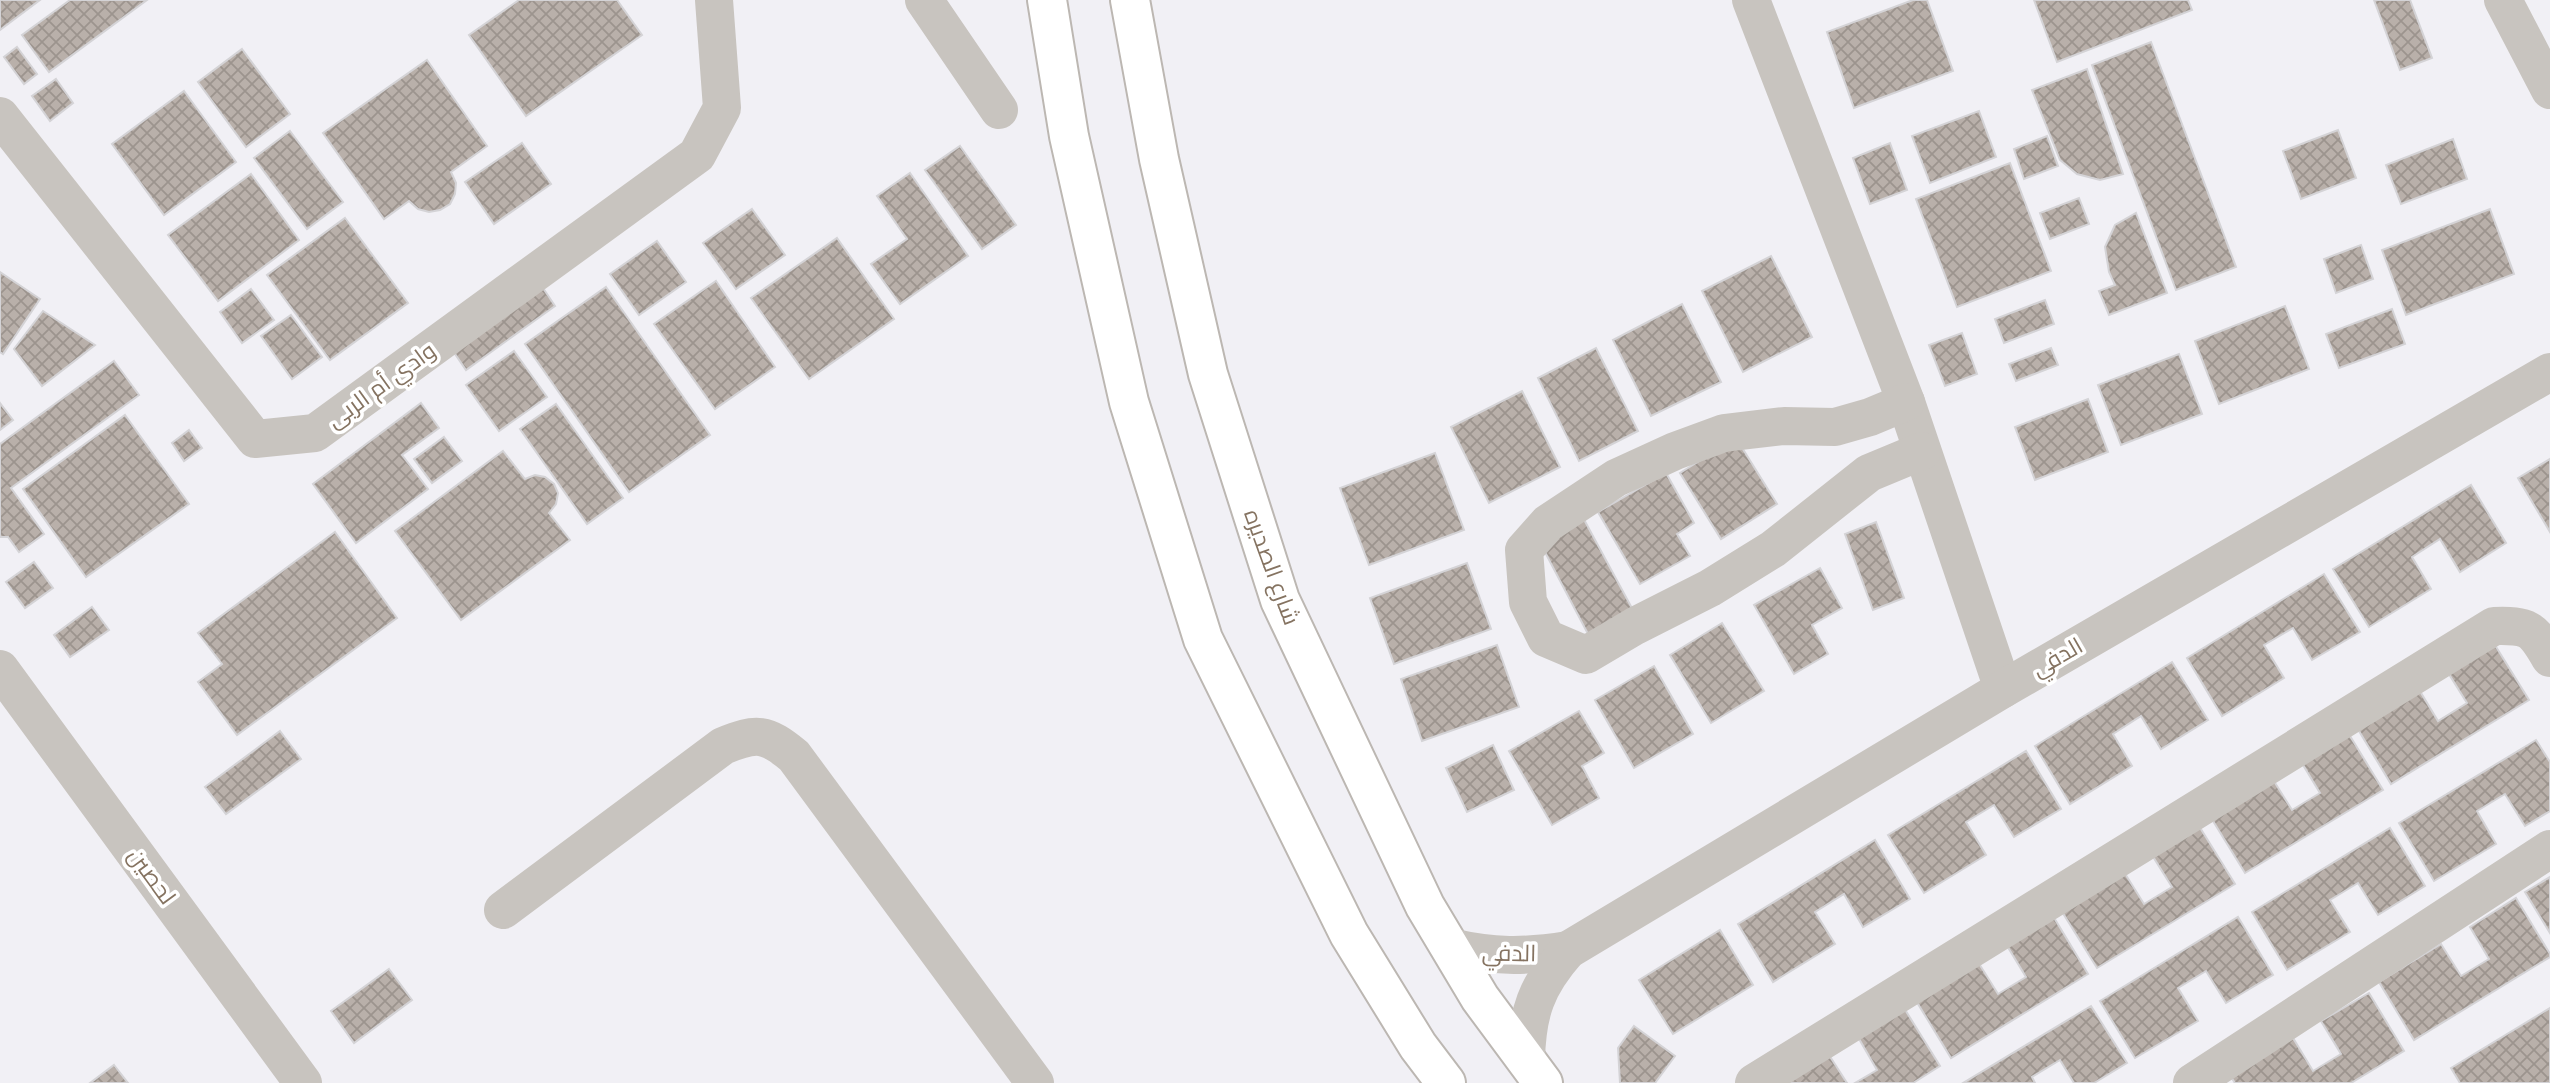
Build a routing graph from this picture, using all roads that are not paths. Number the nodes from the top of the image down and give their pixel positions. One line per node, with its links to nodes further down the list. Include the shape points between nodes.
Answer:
1 (713, 0): 9 (street, وادي أم الربى, via 722,107 697,155 315,433 255,439)
2 (924, 0): 8 (street)
3 (1047, 0): 23 (main road, via 1069,136 1129,402 1203,639 1349,934)
4 (1130, 0): 18 (main road, شارع الصديره, via 1159,159 1209,374 1280,600 1425,906)
5 (1751, 0): 11 (street)
6 (2503, 0): 7 (street)
7 (2550, 90)
8 (999, 110)
9 (0, 116)
10 (2550, 372): 15 (street, الدفي)
11 (1906, 402): 12 (street); 12 (street, via 1835,427 1784,426 1724,433 1616,478 1548,523 1524,550 1528,602 1546,638 1586,655 1773,549 1869,473)
12 (1922, 451): 15 (street)
13 (2550, 658): 24 (street, via 2537,636 2519,626 2494,626)
14 (4, 682): 21 (street, لحصين)
15 (2003, 689): 19 (street, الدفي)
16 (2550, 849): 25 (street)
17 (503, 910): 22 (street, via 723,746 748,736 774,740 794,756)
18 (1450, 947): 19 (street, الدفي, via 1504,957); 20 (main road, شارع الصديره, via 1480,998)
19 (1568, 950): 20 (street, الدفي, via 1540,986 1532,1007 1527,1033)
20 (1535, 1072)
21 (286, 1077)
22 (1035, 1083)
23 (1446, 1083)
24 (1754, 1083)
25 (2192, 1083)

